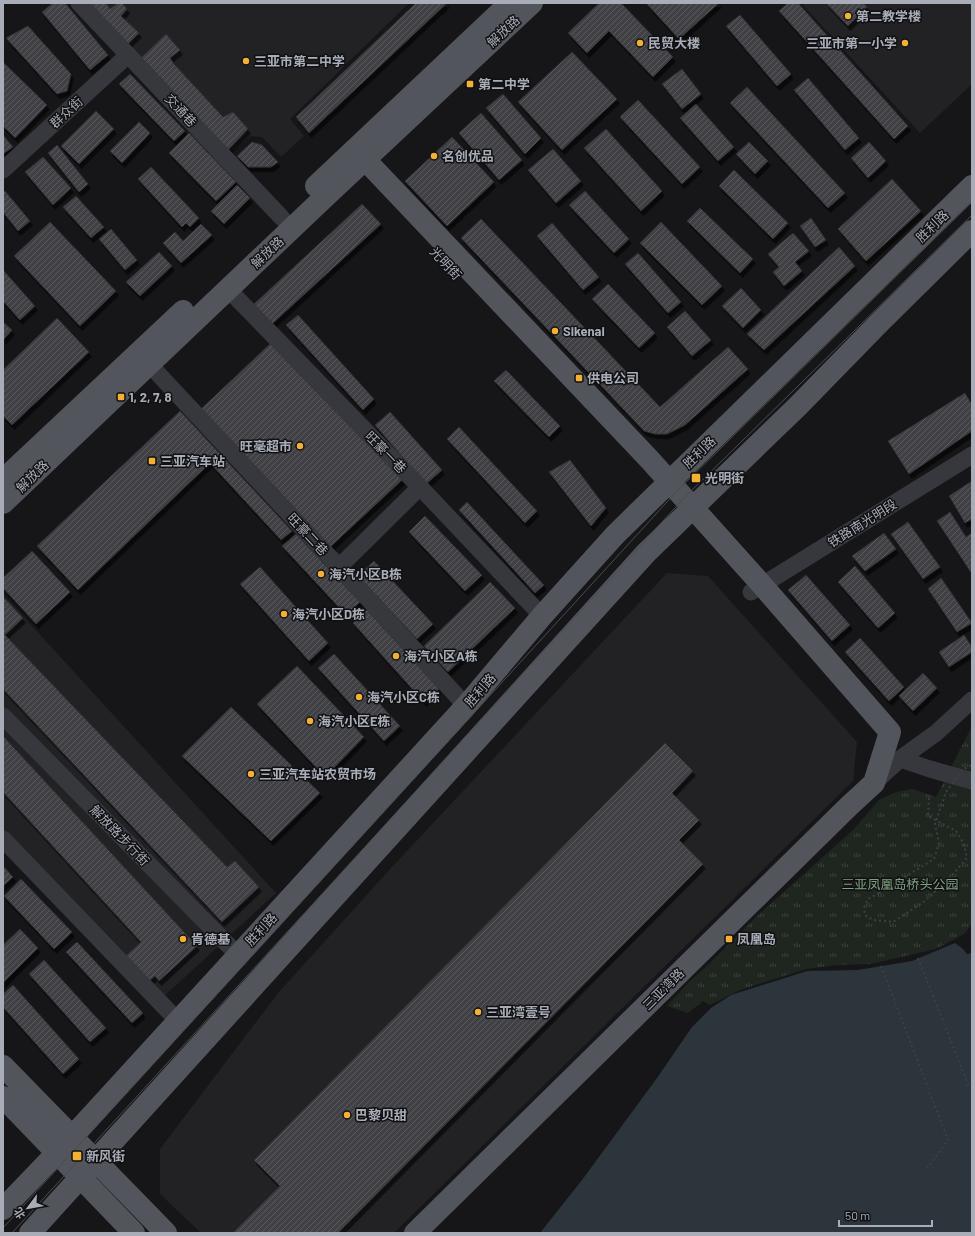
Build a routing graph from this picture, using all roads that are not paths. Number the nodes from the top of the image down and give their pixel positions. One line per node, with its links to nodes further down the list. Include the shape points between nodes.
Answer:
1 (79, 3): 4 (street, 交通巷)
2 (510, 3): 5 (main road, 解放路)
3 (532, 3): 5 (main road, 解放路)
4 (128, 55): 6 (street, 群众街); 8 (street, 交通巷)
5 (356, 158): 8 (main road, 解放路); 10 (main road, 解放路); 15 (main road, 光明街)
6 (3, 170)
7 (972, 186): 15 (main road, 胜利路)
8 (282, 218): 13 (main road, 解放路)
9 (972, 231): 17 (main road, via 798,406)
10 (228, 289): 11 (main road, 解放路); 14 (street, 旺豪一巷)
11 (149, 364): 16 (main road, 解放路); 18 (street, 旺豪二巷)
12 (972, 455): 19 (street, 铁路南光明段)
13 (3, 480)
14 (420, 487): 18 (street); 20 (street, 旺豪一巷)
15 (663, 487): 17 (main road, 光明街); 20 (main road, 胜利路, via 619,530)
16 (3, 503)
17 (687, 513): 19 (main road, 光明街); 33 (main road, via 646,553)
18 (338, 567): 22 (street, 旺豪二巷)
19 (757, 588): 24 (main road, 光明街, via 875,737)
20 (542, 616): 22 (main road, 胜利路)
21 (972, 700): 24 (street, via 936,733)
22 (466, 706): 27 (main road, 胜利路)
23 (3, 716): 27 (street, 解放路步行街)
24 (892, 746): 25 (street, via 930,769); 39 (main road, 三亚湾路, via 874,784)
25 (972, 781)
26 (3, 839): 28 (street)
27 (238, 955): 28 (main road, 胜利路)
28 (178, 1021): 31 (main road, 胜利路)
29 (3, 1066): 31 (main road)
30 (3, 1097): 32 (main road)
31 (72, 1137): 32 (main road, 胜利路); 33 (main road)
32 (57, 1153): 34 (main road); 35 (main road, 胜利路)
33 (96, 1161): 34 (main road); 38 (main road)
34 (81, 1178): 36 (main road); 37 (main road)
35 (3, 1209)
36 (30, 1233)
37 (134, 1233)
38 (166, 1233)
39 (415, 1233)

